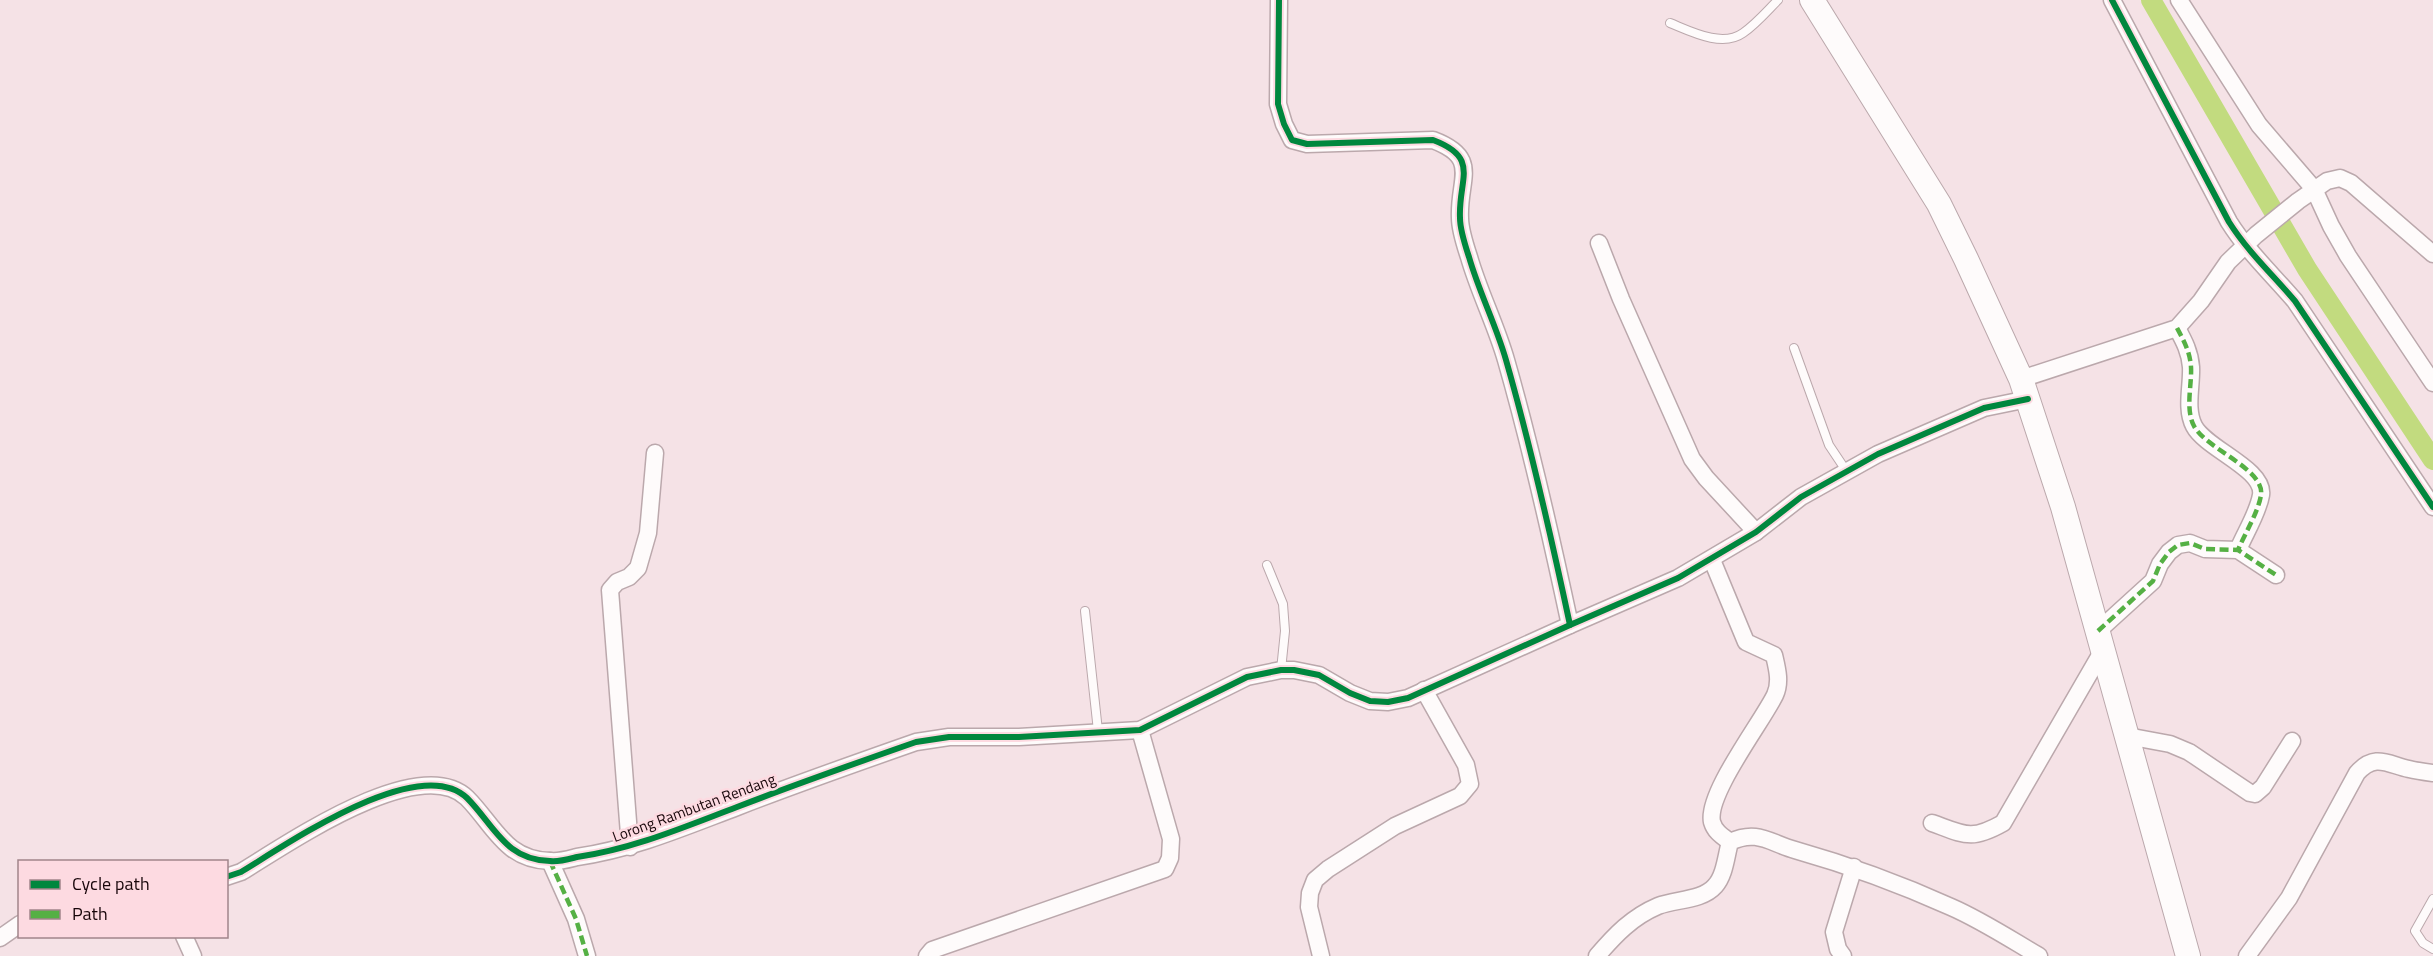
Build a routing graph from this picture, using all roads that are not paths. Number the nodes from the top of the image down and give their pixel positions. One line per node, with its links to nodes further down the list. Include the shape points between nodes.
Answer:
1 (1279, 0): 24 (street, via 1278,104 1292,140 1307,144 1433,140 1448,145 1461,156 1465,170 1460,218 1469,257 1505,357)
2 (1778, 0): 6 (lane, via 1742,34 1727,39)
3 (1812, 0): 14 (main road, via 1939,204)
4 (2112, 0): 8 (street, via 2195,160)
5 (2178, 0): 7 (street, via 2259,125)
6 (1670, 22)
7 (2314, 189): 8 (street); 10 (street, via 2340,178 2351,183); 13 (street, via 2348,256)
8 (2250, 240): 11 (street, via 2228,262); 17 (street)
9 (1599, 243): 18 (street, via 1692,459)
10 (2433, 254)
11 (2178, 328): 14 (street); 19 (street, via 2191,366 2193,424 2201,438 2254,476 2261,486 2261,497)
12 (1794, 348): 16 (lane, via 1829,445)
13 (2433, 383)
14 (2024, 388): 16 (street); 25 (main road)
15 (655, 453): 35 (street, via 648,533 638,568 610,590)
16 (1846, 472): 18 (street, via 1801,497)
17 (2433, 507)
18 (1756, 532): 20 (street)
19 (2238, 550): 22 (street); 25 (street, via 2178,545)
20 (1712, 560): 24 (street); 34 (street, via 1746,642 1774,655 1779,676 1776,694 1713,804 1716,831)
21 (1267, 565): 26 (lane, via 1282,604 1285,631)
22 (2276, 575)
23 (1085, 611): 29 (lane)
24 (1570, 625): 27 (street)
25 (2101, 640): 30 (main road); 33 (street, via 2003,823 1967,836)
26 (1281, 670): 27 (street, via 1318,675 1370,701 1408,698); 28 (street, via 1247,677)
27 (1424, 690): 47 (street, via 1466,765 1470,784 1460,796 1395,826 1315,880 1309,907)
28 (1140, 730): 29 (street, Lorong Rambutan Rendang); 46 (street, via 1171,839 1165,869 932,950)
29 (1098, 731): 35 (street, Lorong Rambutan Rendang, via 916,742)
30 (2127, 736): 31 (street, via 2170,744 2188,752 2255,794); 51 (main road)
31 (2292, 741)
32 (2433, 772): 52 (street, via 2375,760 2365,764 2289,898)
33 (1932, 823)
34 (1730, 842): 37 (street, via 1757,836); 48 (street, via 1715,886 1704,894 1660,905 1635,917)
35 (630, 847): 36 (street, Lorong Rambutan Rendang)
36 (550, 861): 38 (street, Lorong Rambutan Rendang, via 519,854 502,841 465,797 445,786 421,787 361,803); 45 (street, via 576,919)
37 (1854, 867): 49 (street, via 1833,932); 50 (street, via 1952,907)
38 (228, 876)
39 (2433, 899): 43 (lane, via 2415,931)
40 (18, 925): 41 (street)
41 (0, 938)
42 (185, 938): 44 (street)
43 (2433, 949)
44 (193, 956)
45 (587, 956)
46 (927, 956)
47 (1322, 956)
48 (1597, 956)
49 (1844, 956)
50 (2039, 956)
51 (2188, 956)
52 (2247, 956)

